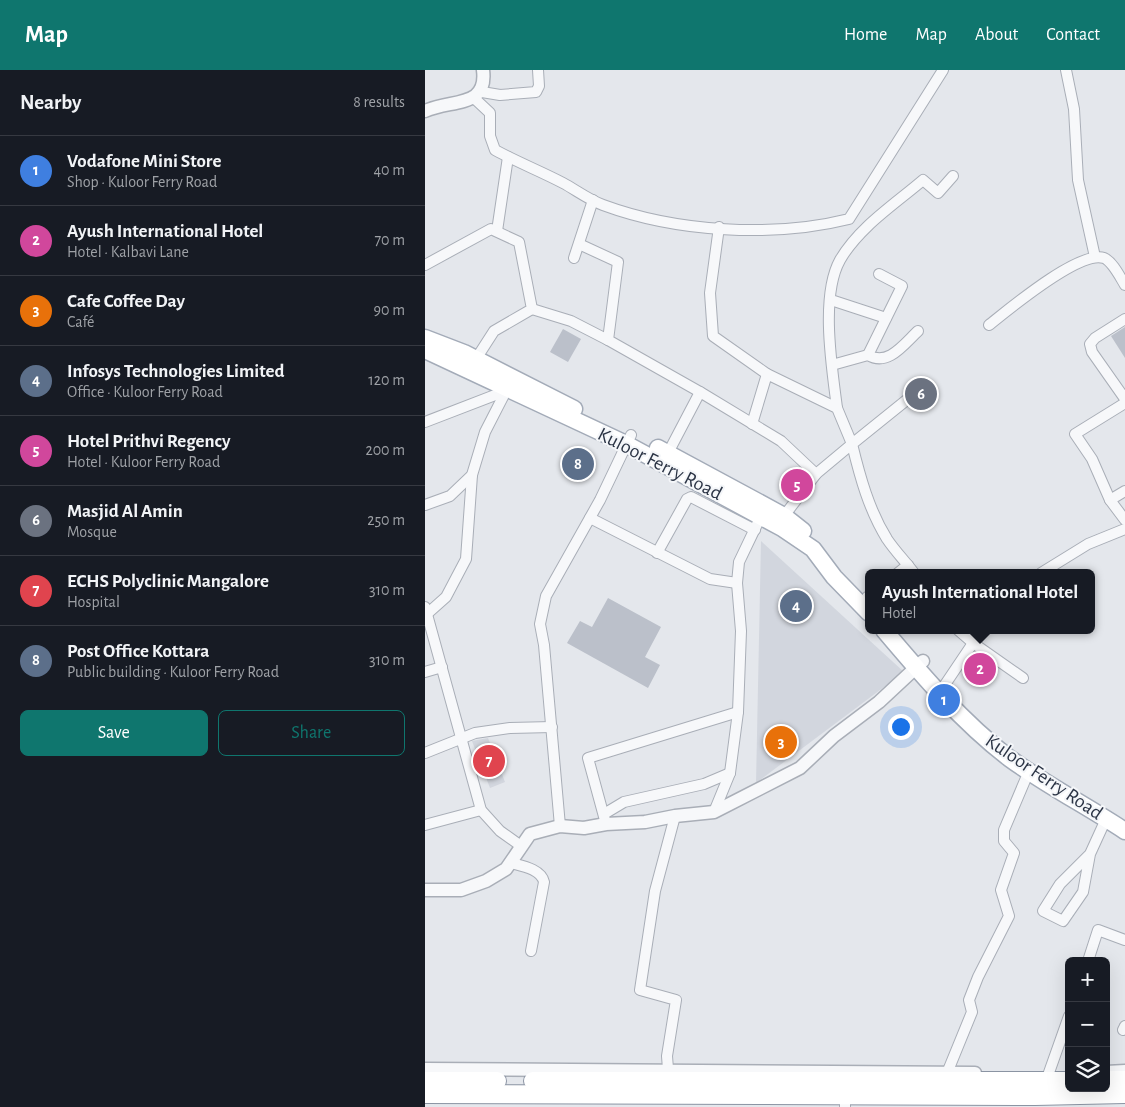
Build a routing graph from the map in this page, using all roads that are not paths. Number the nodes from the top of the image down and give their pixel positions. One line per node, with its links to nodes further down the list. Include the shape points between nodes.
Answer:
1 (483, 70): 5 (street, via 485,81)
2 (538, 70): 5 (street, via 536,92)
3 (943, 70): 10 (street, via 849,219 766,230)
4 (1066, 70): 13 (street, via 1074,109 1079,180)
5 (478, 95): 6 (street); 7 (street, via 489,113 490,136 495,150)
6 (425, 111)
7 (509, 157): 9 (street); 11 (street)
8 (953, 176): 18 (street, via 938,193 923,180 867,227 840,260)
9 (593, 200): 10 (street, via 643,218); 12 (street)
10 (719, 227): 30 (street, via 710,293 713,336)
11 (497, 231): 15 (street, via 491,228); 19 (street, via 519,242)
12 (579, 244): 14 (street); 25 (street, via 618,262)
13 (1095, 257): 17 (street, via 1111,264); 22 (street, via 1044,282)
14 (574, 258)
15 (425, 265)
16 (879, 274): 20 (street, via 902,286)
17 (1125, 285)
18 (831, 300): 20 (street); 29 (street, via 829,345)
19 (532, 309): 25 (street, via 571,321); 28 (street, via 494,331)
20 (886, 318): 27 (street)
21 (1125, 319): 34 (street, via 1090,344)
22 (989, 325)
23 (918, 331): 27 (street, via 887,358 874,358)
24 (425, 338): 28 (main road, Kuloor Ferry Road)
25 (608, 340): 33 (street)
26 (425, 350): 31 (main road, Kuloor Ferry Road)
27 (868, 354): 29 (street)
28 (476, 359): 38 (main road, Kuloor Ferry Road)
29 (832, 365): 35 (street)
30 (767, 374): 35 (street); 37 (street)
31 (507, 390): 36 (street); 38 (main road, Kuloor Ferry Road); 42 (street, via 485,432)
32 (919, 390): 39 (street)
33 (701, 392): 37 (street); 40 (street)
34 (1125, 401): 44 (street, via 1075,434 1092,459)
35 (837, 408): 39 (street)
36 (425, 422)
37 (752, 424): 41 (street, via 781,441)
38 (629, 440): 40 (main road, Kuloor Ferry Road); 47 (street); 49 (main road, Kuloor Ferry Road)
39 (852, 444): 41 (street); 52 (street, via 873,512 887,539)
40 (668, 453): 46 (main road, Kuloor Ferry Road)
41 (816, 474): 46 (street)
42 (472, 475): 45 (street, via 450,496); 57 (street, via 466,559 446,598)
43 (1125, 491): 44 (street)
44 (1110, 500): 48 (street)
45 (425, 505)
46 (784, 516): 55 (main road, Kuloor Ferry Road, via 836,562)
47 (590, 518): 51 (street); 69 (street, via 546,596 540,624)
48 (1125, 520)
49 (758, 523): 51 (street, via 691,497); 54 (street, via 739,562); 56 (main road, Kuloor Ferry Road, via 813,549 834,577)
50 (1125, 529): 53 (street, via 1087,544)
51 (657, 553): 54 (street, via 710,580)
52 (911, 569)
53 (1047, 569)
54 (737, 583): 68 (street, via 741,632)
55 (865, 597)
56 (865, 599)
57 (426, 610): 64 (street)
58 (888, 634): 63 (main road, Kuloor Ferry Road)
59 (899, 634): 63 (main road, Kuloor Ferry Road)
60 (963, 634): 62 (street)
61 (981, 634): 62 (street)
62 (973, 643): 66 (street); 67 (street)
63 (920, 664): 67 (main road, Kuloor Ferry Road); 75 (street, via 799,768)
64 (442, 667): 65 (street); 70 (street)
65 (425, 672)
66 (1023, 678)
67 (942, 688): 72 (main road, Kuloor Ferry Road, via 963,719); 79 (main road, Kuloor Ferry Road, via 1002,740)
68 (738, 712): 73 (street); 77 (street, via 588,758)
69 (551, 727): 70 (street, via 511,728); 81 (street)
70 (460, 738): 71 (street); 74 (street)
71 (425, 753)
72 (1029, 770): 78 (main road, Kuloor Ferry Road); 96 (street, via 1005,830 1005,841 1014,853 1001,890 1009,916 978,977 969,1000 973,1012)
73 (730, 772): 75 (street); 77 (street, via 704,784 624,802)
74 (481, 810): 80 (street); 83 (street, via 500,831)
75 (714, 812): 76 (street)
76 (675, 816): 77 (street, via 645,822); 92 (street, via 655,891 640,990 676,1000 667,1056)
77 (605, 819): 81 (street, via 584,828)
78 (1106, 819): 82 (main road, Kuloor Ferry Road); 84 (street)
79 (1125, 821)
80 (425, 825)
81 (560, 826): 83 (street, via 530,834)
82 (1125, 831)
83 (521, 846): 85 (street)
84 (1090, 854): 84 (street, via 1083,892 1063,921 1043,911 1060,884)
85 (511, 863): 86 (street, via 486,882 461,890); 88 (street, via 535,871 544,882)
86 (425, 890)
87 (1125, 940): 89 (street, via 1098,930)
88 (531, 951)
89 (1089, 957)
90 (1065, 1027): 97 (street)
91 (425, 1069): 92 (street)
92 (669, 1070): 96 (street)
93 (1125, 1071): 94 (street)
94 (1110, 1072)
95 (1065, 1075): 97 (street)
96 (945, 1077): 97 (highway); 98 (highway)
97 (1047, 1078): 99 (highway)
98 (425, 1080)
99 (1065, 1080)
100 (1110, 1080): 101 (highway)
101 (1125, 1080)
102 (425, 1094): 104 (highway)
103 (1125, 1094): 106 (highway)
104 (717, 1100): 105 (highway)
105 (845, 1101): 106 (highway)
106 (1034, 1101)

